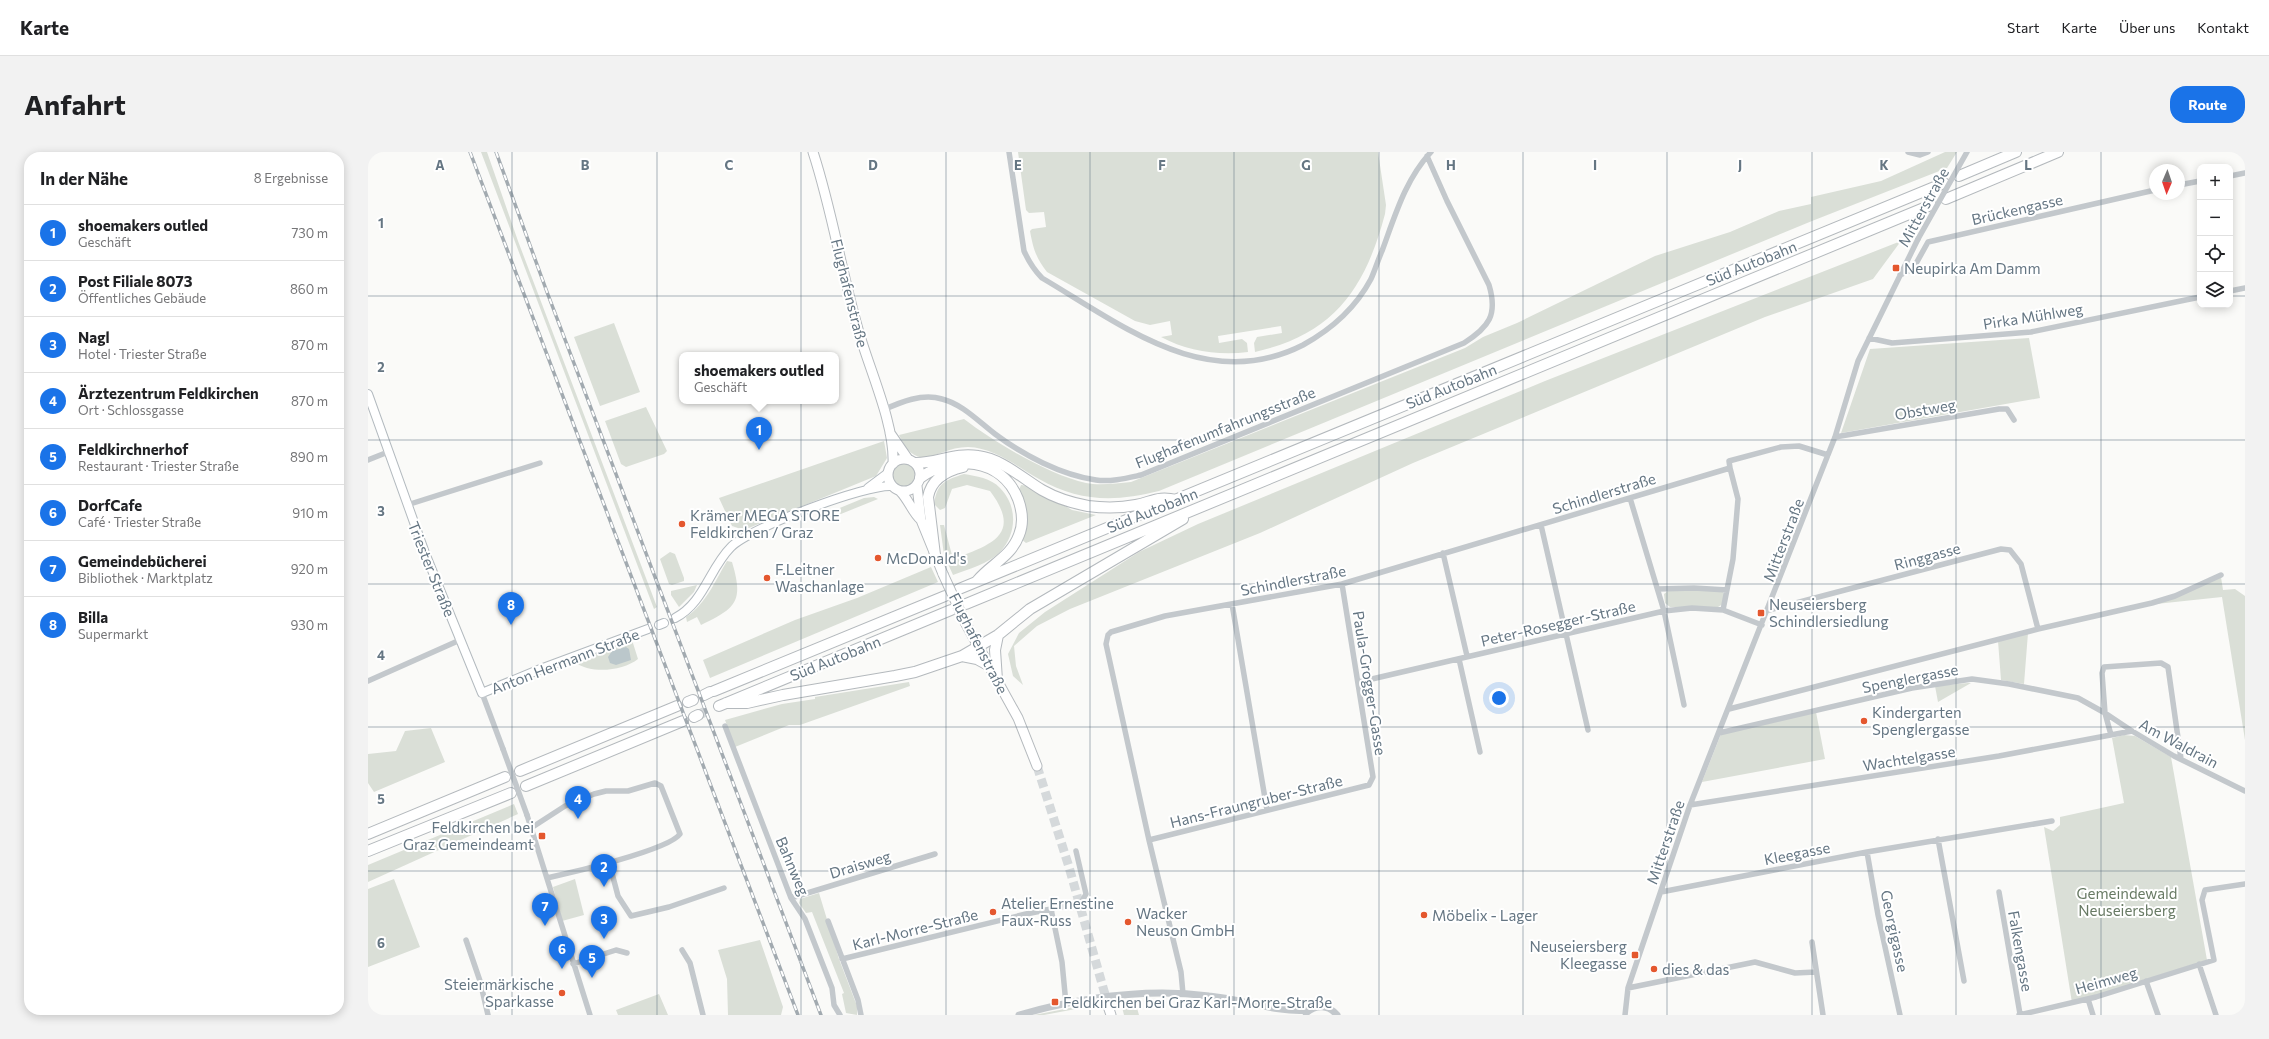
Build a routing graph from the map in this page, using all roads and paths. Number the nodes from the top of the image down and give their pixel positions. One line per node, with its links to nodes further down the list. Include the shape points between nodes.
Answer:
1 (813, 152): 24 (main road, Flughafenstraße, via 830,209 858,330)
2 (1009, 152): 8 (street, via 1024,251 1042,278 1134,333 1160,345 1200,360 1227,362 1257,360 1293,349 1340,321 1356,303 1371,278 1409,180)
3 (1908, 152): 4 (street, via 1920,155)
4 (1928, 152)
5 (1967, 152): 18 (street, Mitterstraße, bridge)
6 (2016, 152): 11 (highway)
7 (2058, 152): 16 (highway)
8 (1429, 154): 24 (street, Flughafenumfahrungsstraße, via 1446,201 1493,297 1493,310 1487,324 1464,344 1141,475 1121,479 1097,480 1069,474 1040,461 999,437 958,405 941,398 921,397)
9 (2245, 173): 10 (street)
10 (2233, 175)
11 (1959, 176)
12 (2197, 182): 14 (street)
13 (1944, 183): 41 (highway, Süd Autobahn)
14 (2185, 184)
15 (2149, 191): 18 (street, Brückengasse, via 1928,242 1913,269)
16 (1946, 199)
17 (1931, 205): 42 (highway, Süd Autobahn)
18 (1900, 275): 22 (street, Mitterstraße)
19 (2245, 288): 20 (street)
20 (2233, 290)
21 (2197, 299): 22 (street, Pirka Mühlweg, via 2008,335 1905,342)
22 (1869, 338): 27 (street, Mitterstraße, via 1858,361)
23 (368, 394): 28 (main road, Triester Straße)
24 (883, 410): 26 (main road, Flughafenstraße)
25 (2014, 420): 27 (street, Obstweg, via 2007,409 1999,408)
26 (890, 433): 31 (main road, Flughafenstraße); 33 (main road, Flughafenstraße)
27 (1835, 437): 29 (street, Mitterstraße)
28 (388, 452): 30 (street); 43 (main road, Triester Straße)
29 (1828, 455): 35 (street, Schindlerstraße, via 1799,446 1781,447 1729,461); 59 (street, Mitterstraße)
30 (368, 460)
31 (912, 461): 33 (main road, via 897,460); 37 (main road, Flughafenstraße, via 919,469); 41 (highway, via 964,454 979,456 994,460 1043,491 1067,501 1089,506 1113,508 1136,505 1162,497)
32 (540, 463): 43 (street)
33 (892, 464): 36 (main road, Flughafenstraße)
34 (976, 464): 37 (highway, via 944,465 930,471); 47 (highway, via 955,469 936,479 929,489); 49 (highway, via 1004,477 1016,493 1022,519 1020,533 1011,551 986,570)
35 (1730, 468): 40 (street, Schindlerstraße); 53 (street, via 1738,499 1733,559)
36 (888, 473): 38 (main road); 39 (main road, Flughafenstraße, via 888,481)
37 (919, 482): 39 (main road, via 907,492); 44 (main road, Flughafenstraße)
38 (868, 488): 39 (main road); 61 (main road, via 775,522 741,538 724,554 695,603)
39 (896, 488): 44 (main road, Flughafenstraße, via 907,498 916,516)
40 (1630, 498): 45 (street, Schindlerstraße); 52 (street)
41 (1177, 500): 49 (highway, Süd Autobahn)
42 (1208, 504): 55 (highway, Süd Autobahn); 66 (highway, via 1030,609)
43 (407, 505): 67 (main road, Triester Straße)
44 (921, 520): 47 (main road, Flughafenstraße)
45 (1541, 525): 46 (street, Schindlerstraße); 65 (street)
46 (1443, 553): 50 (street, Schindlerstraße); 70 (street)
47 (936, 555): 68 (main road, Flughafenstraße, bridge)
48 (2221, 575): 64 (street, via 2166,599)
49 (976, 582): 51 (highway, Süd Autobahn)
50 (1342, 584): 56 (street, Schindlerstraße); 75 (street, Paula-Grogger-Gasse)
51 (959, 589)
52 (1658, 589): 53 (street); 60 (street)
53 (1727, 590): 58 (street)
54 (944, 596): 77 (highway, Süd Autobahn)
55 (966, 604)
56 (1232, 604): 98 (street); 103 (street, Schindlerstraße, via 1165,616 1108,635 1106,644)
57 (951, 610): 69 (highway, Süd Autobahn, via 718,706 747,704 784,695 896,676)
58 (1723, 610): 60 (street, Peter-Rosegger-Straße, via 1692,608); 62 (street, Peter-Rosegger-Straße)
59 (1769, 610): 62 (street, Mitterstraße); 64 (street, Ringgasse, via 2001,549 2010,550 2021,564)
60 (1664, 611): 65 (street, Peter-Rosegger-Straße); 78 (street)
61 (675, 618)
62 (1762, 625): 80 (street, Mitterstraße)
63 (648, 629): 76 (main road, Anton Hermann Straße)
64 (2038, 629): 80 (street)
65 (1566, 633): 70 (street, Peter-Rosegger-Straße); 84 (street)
66 (998, 635): 68 (highway); 73 (highway)
67 (460, 640): 74 (street); 76 (main road, Triester Straße)
68 (977, 646): 69 (highway); 72 (main road, Flughafenstraße)
69 (962, 656): 72 (highway, via 977,659)
70 (1467, 656): 71 (street, Peter-Rosegger-Straße)
71 (1459, 659): 75 (street, Peter-Rosegger-Straße); 88 (street)
72 (988, 665): 73 (main road, Flughafenstraße)
73 (997, 680): 90 (main road, Flughafenstraße, via 1018,718)
74 (368, 681)
75 (1359, 682): 93 (street, Paula-Grogger-Gasse, via 1373,777)
76 (482, 693): 100 (street, Triester Straße, bridge)
77 (709, 693)
78 (1684, 705)
79 (677, 706): 91 (highway)
80 (1729, 709): 86 (street, Mitterstraße)
81 (2105, 712): 85 (street, Am Waldrain); 86 (street, Spenglergasse, via 2078,698 1972,679 1912,688); 87 (street); 89 (street, via 2102,673 2104,667 2161,663 2168,667)
82 (683, 721): 94 (highway)
83 (725, 726): 114 (street, Bahnweg)
84 (1588, 730)
85 (2132, 731): 87 (street, Wachtelgasse); 89 (street, Am Waldrain)
86 (1719, 733): 97 (street, Mitterstraße)
87 (2111, 735): 97 (street, Wachtelgasse, via 1999,756)
88 (1480, 752)
89 (2181, 759): 95 (street, Am Waldrain)
90 (1037, 766)
91 (520, 771)
92 (505, 777): 101 (highway)
93 (1369, 785): 98 (street, Hans-Fraungruber-Straße)
94 (526, 786)
95 (2245, 791)
96 (511, 793): 104 (highway)
97 (1690, 805): 112 (street, Mitterstraße)
98 (1267, 810): 103 (street, Hans-Fraungruber-Straße)
99 (2052, 821): 102 (street, Kleegasse)
100 (531, 828): 108 (street, via 565,806 594,794 628,791 655,782 661,786 680,834 676,839); 109 (street)
101 (368, 834)
102 (1938, 839): 106 (street, Kleegasse); 125 (street)
103 (1149, 840): 128 (street, Schindlerstraße, via 1181,972)
104 (368, 851)
105 (1076, 852): 115 (street, Karl-Morre-Straße, via 1086,890 1085,898 1076,904)
106 (1867, 852): 112 (street, Kleegasse); 143 (street, Georgigasse)
107 (935, 854): 114 (street, Draisweg)
108 (609, 862): 109 (street); 111 (street, via 618,896 631,916 669,907)
109 (547, 878): 122 (street)
110 (2245, 884): 123 (street, Heimweg, via 2205,890 2202,900 2214,960)
111 (724, 888)
112 (1661, 892): 127 (street, Mitterstraße)
113 (1999, 892): 144 (street, Falkengasse)
114 (791, 898): 136 (street, Bahnweg, via 805,919 832,988 834,1005)
115 (1051, 909): 121 (street, Karl-Morre-Straße); 130 (street, via 1062,962)
116 (828, 921): 121 (street)
117 (466, 940): 133 (street)
118 (1812, 942): 124 (street)
119 (682, 950): 135 (street, via 690,963)
120 (627, 952): 122 (street, via 616,950)
121 (842, 959): 137 (street, Karl-Morre-Straße)
122 (573, 964): 134 (street)
123 (2198, 964): 126 (street, Heimweg); 147 (street)
124 (1816, 972): 127 (street, via 1795,973 1755,962); 142 (street)
125 (1964, 981)
126 (2146, 981): 129 (street, Heimweg); 146 (street)
127 (1628, 988): 141 (street, Mitterstraße)
128 (1183, 994): 130 (street, via 1138,994); 131 (street, via 1225,998)
129 (2088, 999): 144 (street, Heimweg); 145 (street)
130 (1066, 1004): 138 (street)
131 (1275, 1008): 132 (street); 139 (street)
132 (1307, 1013): 140 (street, via 1325,1007)
133 (488, 1015)
134 (590, 1015)
135 (703, 1015)
136 (840, 1015)
137 (861, 1015)
138 (1019, 1015)
139 (1289, 1015)
140 (1338, 1015)
141 (1625, 1015)
142 (1823, 1015)
143 (1900, 1015)
144 (2020, 1015)
145 (2093, 1015)
146 (2158, 1015)
147 (2216, 1015)

